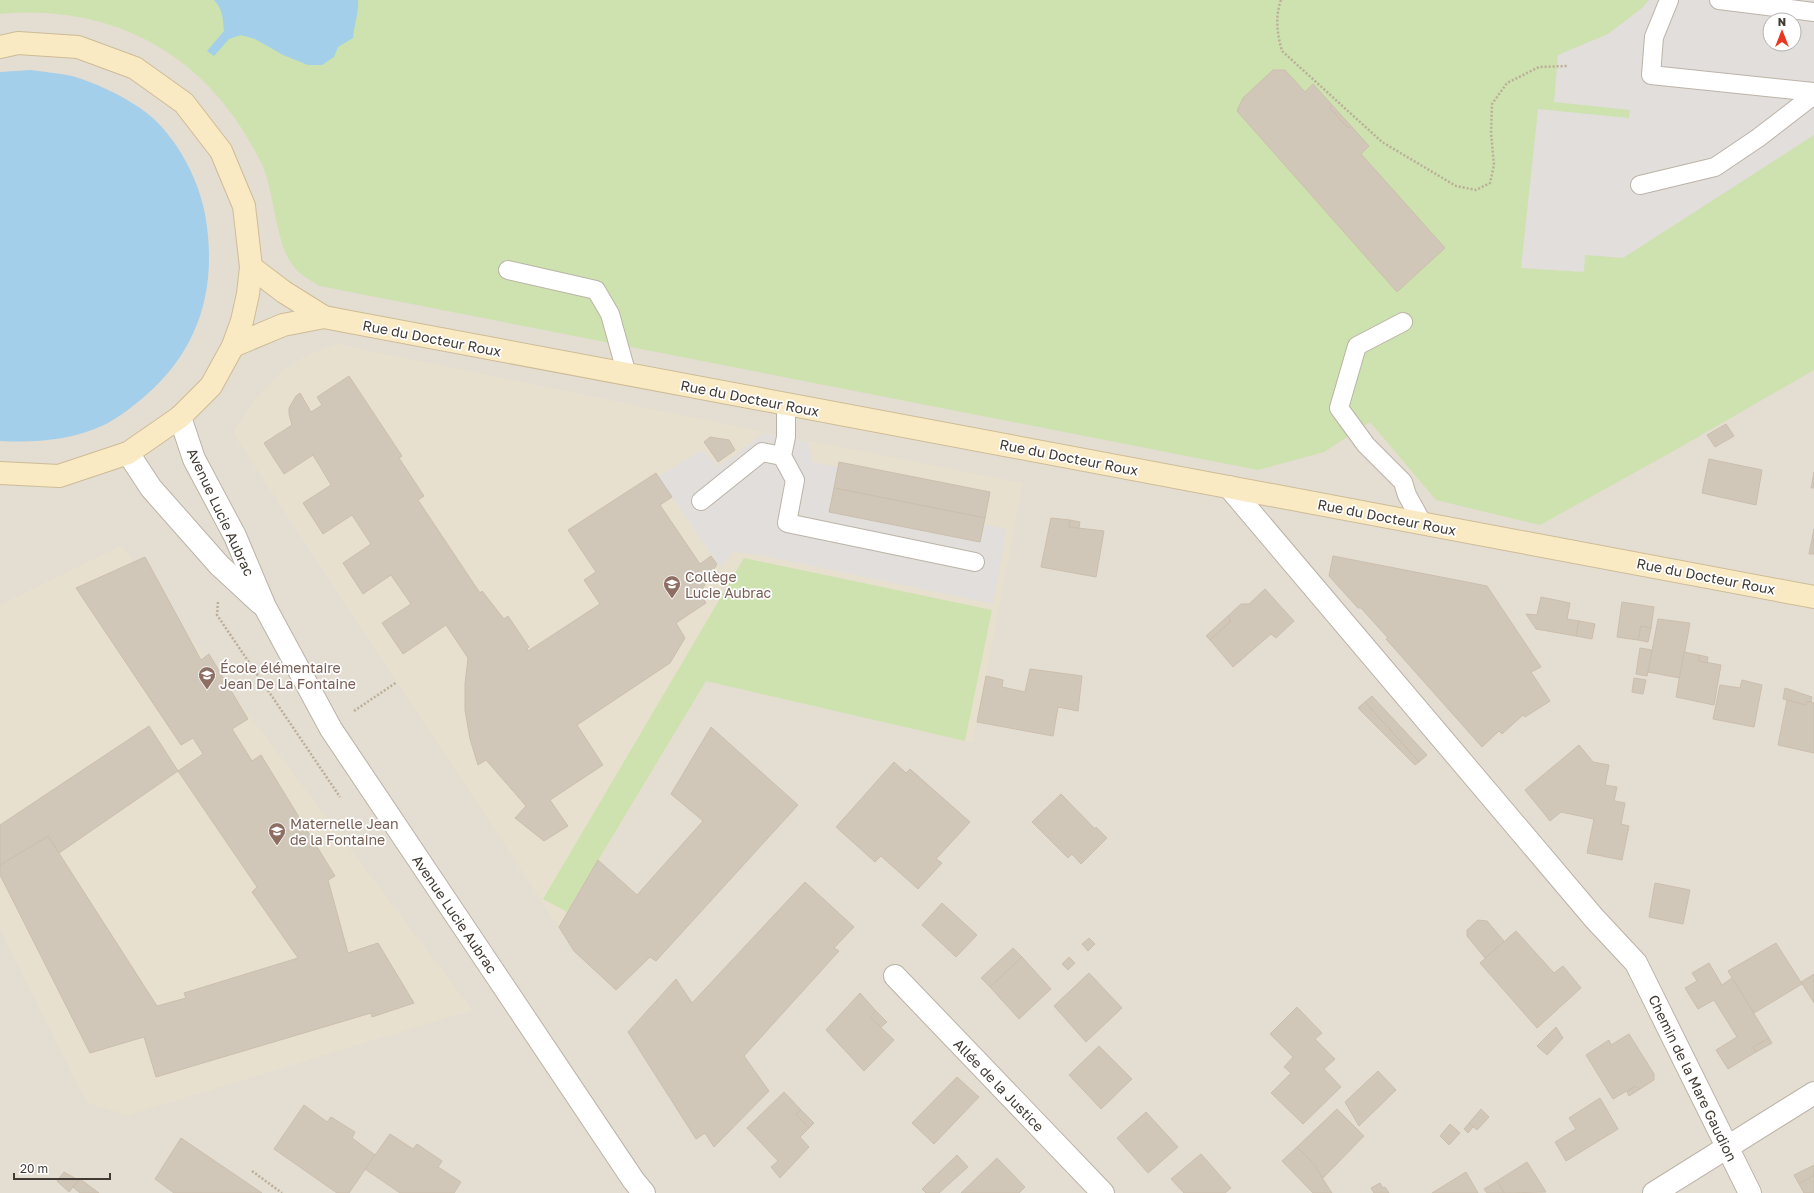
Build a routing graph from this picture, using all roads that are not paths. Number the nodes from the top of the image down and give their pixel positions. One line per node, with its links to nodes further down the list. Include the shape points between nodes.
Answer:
1 (1669, 0): 5 (lane, via 1654,37 1650,75)
2 (1719, 0): 3 (lane)
3 (1814, 12)
4 (0, 47): 8 (main road, via 18,43 78,47 135,68 184,103 221,151 244,206)
5 (1814, 92)
6 (1814, 95): 7 (lane, via 1715,167)
7 (1640, 185)
8 (251, 266): 10 (main road, Rue du Docteur Roux, via 284,292); 12 (main road, via 242,321)
9 (508, 270): 13 (lane, via 596,290 610,314)
10 (324, 316): 12 (main road, Rue du Docteur Roux, via 283,324); 13 (main road, Rue du Docteur Roux)
11 (1404, 322): 21 (lane, via 1356,346 1339,408 1366,445 1404,482 1407,495)
12 (233, 346): 15 (main road, via 211,386)
13 (626, 374): 14 (main road, Rue du Docteur Roux)
14 (786, 404): 17 (lane, via 786,437); 19 (main road, Rue du Docteur Roux)
15 (180, 417): 16 (main road); 24 (street, Avenue Lucie Aubrac, via 194,459 235,536)
16 (128, 453): 18 (main road, via 59,476); 24 (street, Avenue Lucie Aubrac, via 151,488 219,566)
17 (782, 456): 20 (lane, via 762,452); 22 (lane, via 796,480 787,524)
18 (0, 473)
19 (1229, 487): 21 (main road, Rue du Docteur Roux); 27 (street, Chemin de la Mare Gaudion, via 1594,918 1636,963)
20 (701, 501)
21 (1423, 524): 23 (main road, Rue du Docteur Roux)
22 (975, 562)
23 (1814, 597)
24 (264, 607): 28 (street, Avenue Lucie Aubrac, via 332,729)
25 (895, 976): 29 (street, Allée de la Justice)
26 (1814, 1092): 27 (street)
27 (1727, 1147): 30 (street); 31 (street, Chemin de la Mare Gaudion)
28 (644, 1193)
29 (1103, 1193)
30 (1654, 1193)
31 (1750, 1193)

